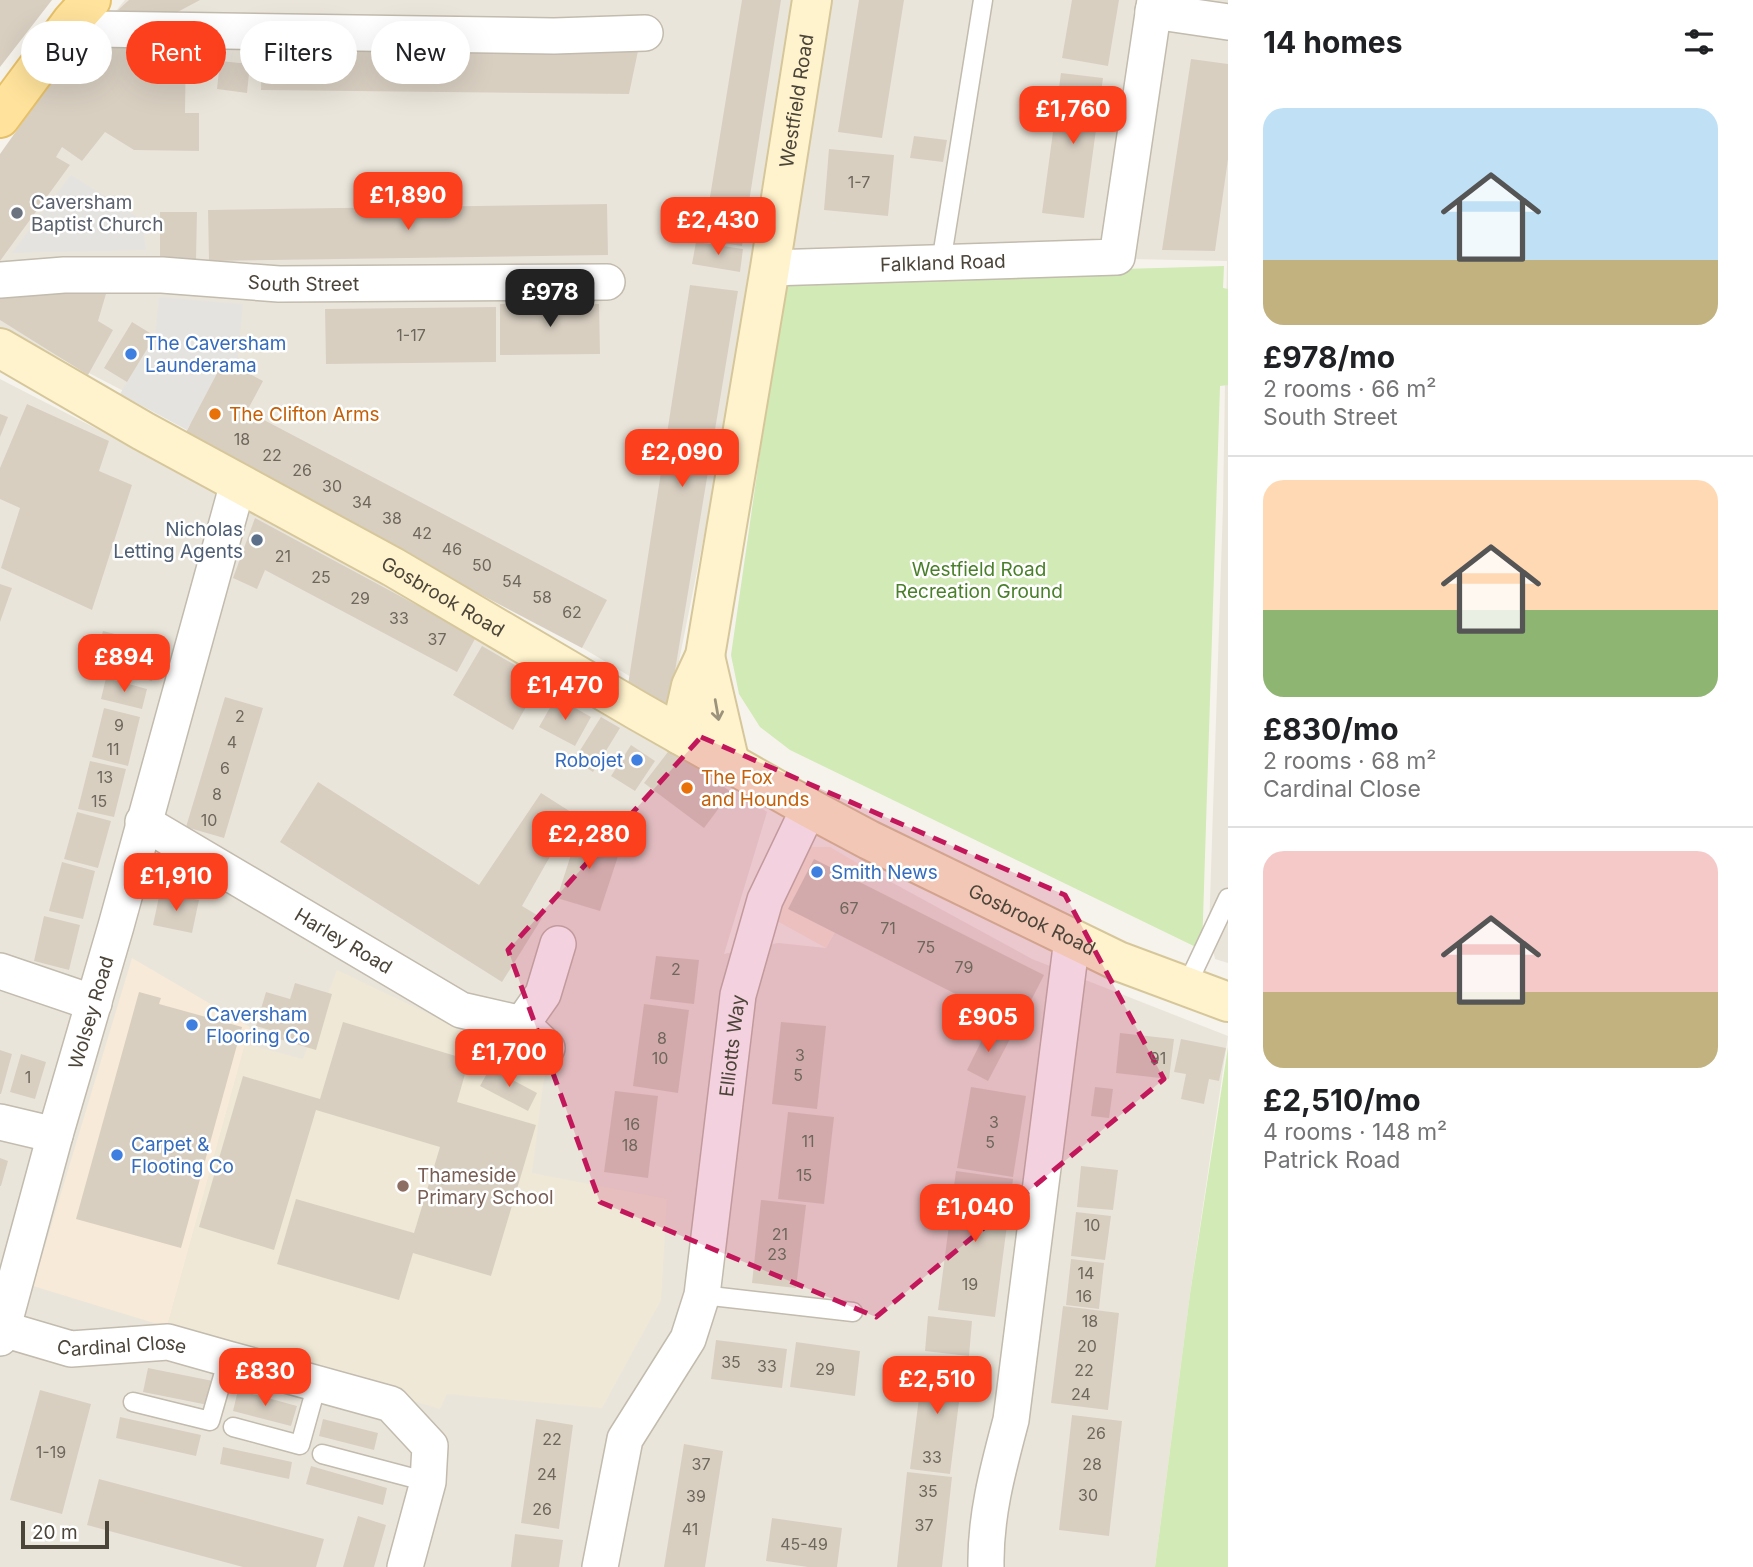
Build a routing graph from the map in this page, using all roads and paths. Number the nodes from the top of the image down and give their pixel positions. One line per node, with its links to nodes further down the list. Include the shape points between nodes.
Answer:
1 (812, 0): 9 (street, Westfield Road)
2 (983, 0): 8 (lane)
3 (1154, 6): 5 (street); 8 (street, Falkland Road, via 1117,257)
4 (81, 10): 6 (street, via 93,29 554,36); 7 (main road)
5 (1228, 22)
6 (645, 33)
7 (0, 118)
8 (941, 262): 9 (street, Falkland Road)
9 (770, 268): 14 (street, Westfield Road)
10 (0, 280): 11 (street, South Street, via 150,275 279,284)
11 (607, 282)
12 (0, 348): 13 (street, Gosbrook Road)
13 (238, 483): 15 (street, Gosbrook Road, via 393,567); 18 (street, Wolsey Road)
14 (705, 656): 15 (street, Westfield Road, via 691,686); 16 (street, Westfield Road, one-way to 16)
15 (680, 735): 16 (street, Gosbrook Road)
16 (730, 764): 17 (street, Gosbrook Road)
17 (809, 808): 20 (street, Gosbrook Road); 30 (street, Elliotts Way, via 765,900 738,995)
18 (143, 822): 25 (street, Wolsey Road); 26 (street, Harley Road, via 461,1010)
19 (1228, 898): 23 (lane)
20 (1072, 939): 23 (street, Gosbrook Road); 41 (street, via 1011,1420 987,1524)
21 (558, 944): 26 (street, via 542,995)
22 (0, 971): 25 (street)
23 (1186, 986): 24 (street, Gosbrook Road)
24 (1228, 1002)
25 (94, 1003): 29 (street, Wolsey Road)
26 (522, 1024): 27 (street)
27 (547, 1048)
28 (0, 1122): 29 (street)
29 (55, 1135): 32 (street, Wolsey Road)
30 (702, 1295): 31 (lane); 40 (street, Elliotts Way, via 688,1339 625,1439)
31 (853, 1312)
32 (1, 1334): 33 (street, Cardinal Close, via 71,1349 168,1342)
33 (228, 1359): 34 (street, Cardinal Close); 35 (lane, via 210,1421)
34 (317, 1384): 36 (lane, via 300,1445); 38 (street, Cardinal Close, via 391,1405 430,1446)
35 (133, 1402)
36 (233, 1427)
37 (322, 1454): 38 (lane)
38 (428, 1482): 39 (street, Cardinal Close)
39 (405, 1567)
40 (600, 1567)
41 (986, 1567)

